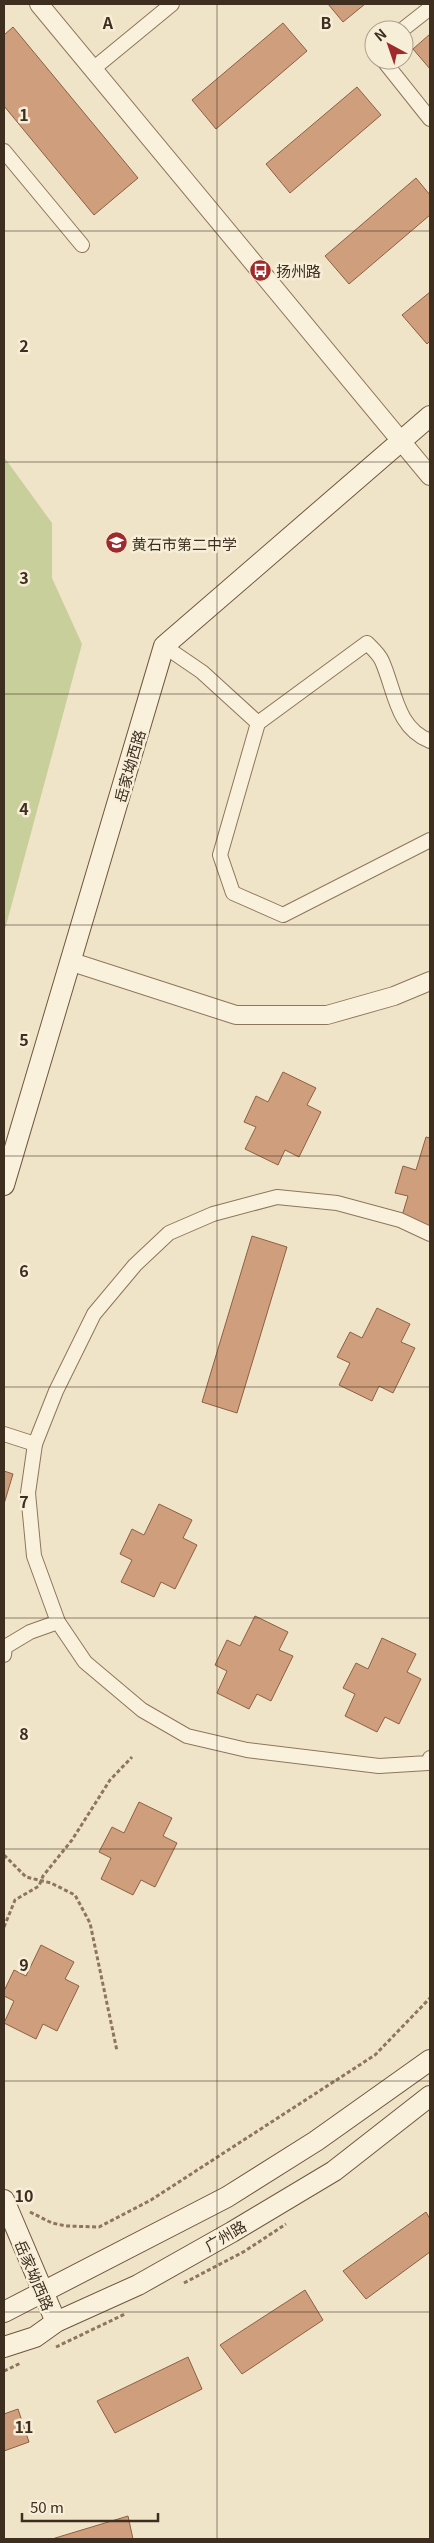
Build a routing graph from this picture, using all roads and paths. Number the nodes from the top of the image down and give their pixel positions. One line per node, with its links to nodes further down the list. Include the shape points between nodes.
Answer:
1 (40, 4): 5 (street)
2 (172, 4): 5 (street)
3 (430, 8): 4 (street)
4 (414, 21)
5 (93, 69): 11 (street)
6 (391, 70): 7 (street)
7 (430, 119)
8 (4, 150): 9 (street)
9 (82, 245)
10 (430, 416): 11 (main road)
11 (401, 441): 12 (street); 13 (main road)
12 (430, 476)
13 (164, 646): 14 (street, via 202,672); 17 (main road, 岳家坳西路)
14 (258, 723): 15 (street, via 367,643 381,658 400,715); 16 (street, via 220,855 233,893 283,915)
15 (430, 741)
16 (430, 840)
17 (72, 962): 18 (street, via 236,1015 327,1015 394,996); 19 (main road, 岳家坳西路)
18 (430, 981)
19 (4, 1185)
20 (430, 1234): 22 (street, via 400,1220 337,1203 277,1198 213,1214 169,1233 94,1314 56,1391)
21 (4, 1434): 22 (street)
22 (35, 1444): 23 (street, via 28,1493 34,1556)
23 (58, 1622): 24 (street, via 30,1632 5,1647); 26 (street, via 85,1662 142,1710 187,1736 247,1750 380,1766 428,1763)
24 (4, 1655)
25 (132, 1757): 28 (path, via 110,1780 72,1840)
26 (430, 1758)
27 (4, 1855): 28 (path, via 26,1877)
28 (41, 1880): 29 (path, via 39,1886 15,1900); 31 (path, via 75,1895 90,1923)
29 (4, 1927)
30 (430, 1998): 35 (path, via 375,2055 151,2200 99,2227 52,2223)
31 (117, 2051)
32 (430, 2060): 36 (main road, via 316,2141 227,2197)
33 (430, 2096): 38 (main road, 广州路, via 326,2176 138,2284)
34 (4, 2200): 36 (main road, 岳家坳西路)
35 (28, 2211)
36 (42, 2294): 37 (main road); 38 (main road, 岳家坳西路)
37 (4, 2312)
38 (56, 2322): 39 (main road, 广州路, via 35,2337)
39 (4, 2348)

